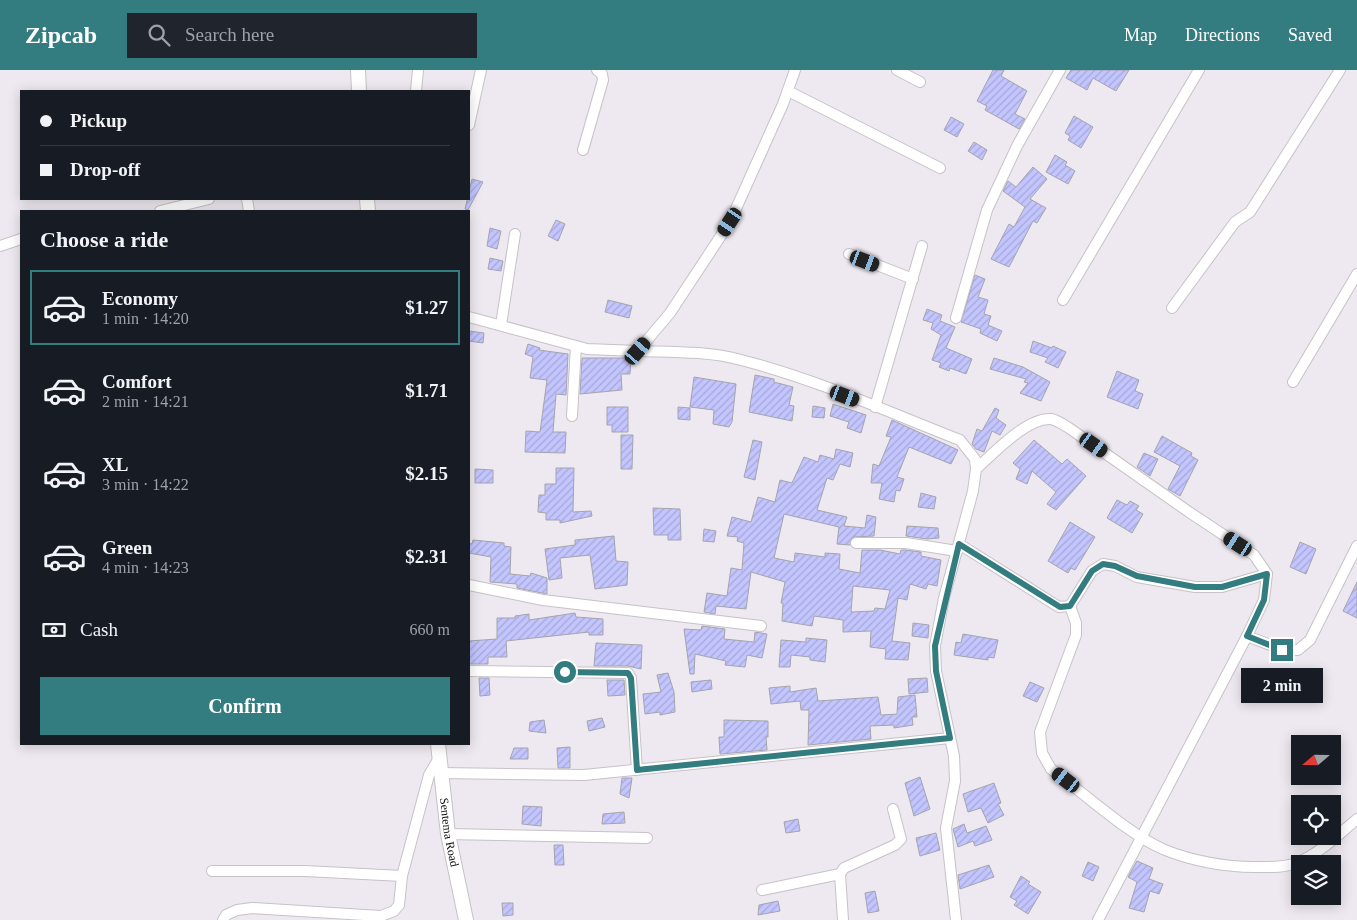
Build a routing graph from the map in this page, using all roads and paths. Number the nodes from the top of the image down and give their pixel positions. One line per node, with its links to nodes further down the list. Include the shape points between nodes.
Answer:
1 (358, 70): 11 (main road)
2 (418, 70): 12 (street)
3 (481, 70): 14 (street)
4 (597, 70): 15 (street, via 603,80)
5 (795, 70): 13 (street)
6 (897, 70): 10 (street)
7 (1060, 70): 29 (street, via 1017,146 987,210)
8 (1199, 70): 26 (street)
9 (1340, 70): 27 (street, via 1250,212 1235,222)
10 (920, 82)
11 (360, 90)
12 (416, 90)
13 (788, 91): 16 (street); 32 (street, via 730,222 670,313)
14 (470, 120)
15 (582, 150)
16 (940, 168)
17 (205, 200): 18 (street)
18 (164, 210)
19 (515, 234): 30 (street)
20 (20, 239): 21 (street)
21 (0, 246)
22 (922, 246): 25 (street)
23 (849, 254): 25 (street)
24 (1357, 274): 33 (street)
25 (913, 279): 34 (street)
26 (1063, 300)
27 (1172, 308)
28 (470, 317): 30 (street)
29 (956, 318)
30 (501, 325): 31 (street)
31 (576, 346): 32 (street); 35 (street)
32 (638, 351): 34 (street, via 740,359)
33 (1293, 382)
34 (875, 407): 36 (street, via 960,440 975,459)
35 (572, 416)
36 (976, 469): 39 (street); 40 (street, via 1013,436 1038,420 1052,419 1254,555)
37 (856, 542): 39 (street)
38 (1357, 546): 44 (street, via 1310,640 1298,650 1282,650)
39 (958, 548): 42 (street, via 1060,607); 46 (street, via 935,646 936,671)
40 (1267, 574): 42 (street, via 1222,587 1195,587 1137,576 1103,564 1092,571); 44 (street, via 1264,600)
41 (470, 585): 43 (street, via 543,600)
42 (1070, 606): 55 (street, via 1076,634 1040,732 1042,753 1051,769)
43 (760, 626)
44 (1247, 636): 55 (street)
45 (470, 671): 49 (street, via 628,673 631,678)
46 (950, 738): 49 (street); 63 (street, via 955,782 946,828)
47 (438, 745): 48 (main road, Sentema Road)
48 (439, 758): 50 (main road, Sentema Road); 58 (street, via 429,775)
49 (637, 770): 50 (street, via 584,775)
50 (440, 773): 53 (main road, Sentema Road)
51 (892, 809): 57 (street, via 901,839 895,845 844,868)
52 (1357, 819): 55 (street, via 1295,864 1274,867 1240,867 1198,860)
53 (448, 834): 54 (street); 61 (main road, Sentema Road)
54 (647, 838)
55 (1142, 838): 64 (street)
56 (212, 871): 58 (street)
57 (840, 874): 59 (street); 62 (street)
58 (402, 876): 60 (street, via 399,905 394,911 381,916 252,908 237,910 226,915)
59 (762, 890)
60 (224, 920)
61 (466, 920)
62 (843, 920)
63 (956, 920)
64 (1098, 920)

